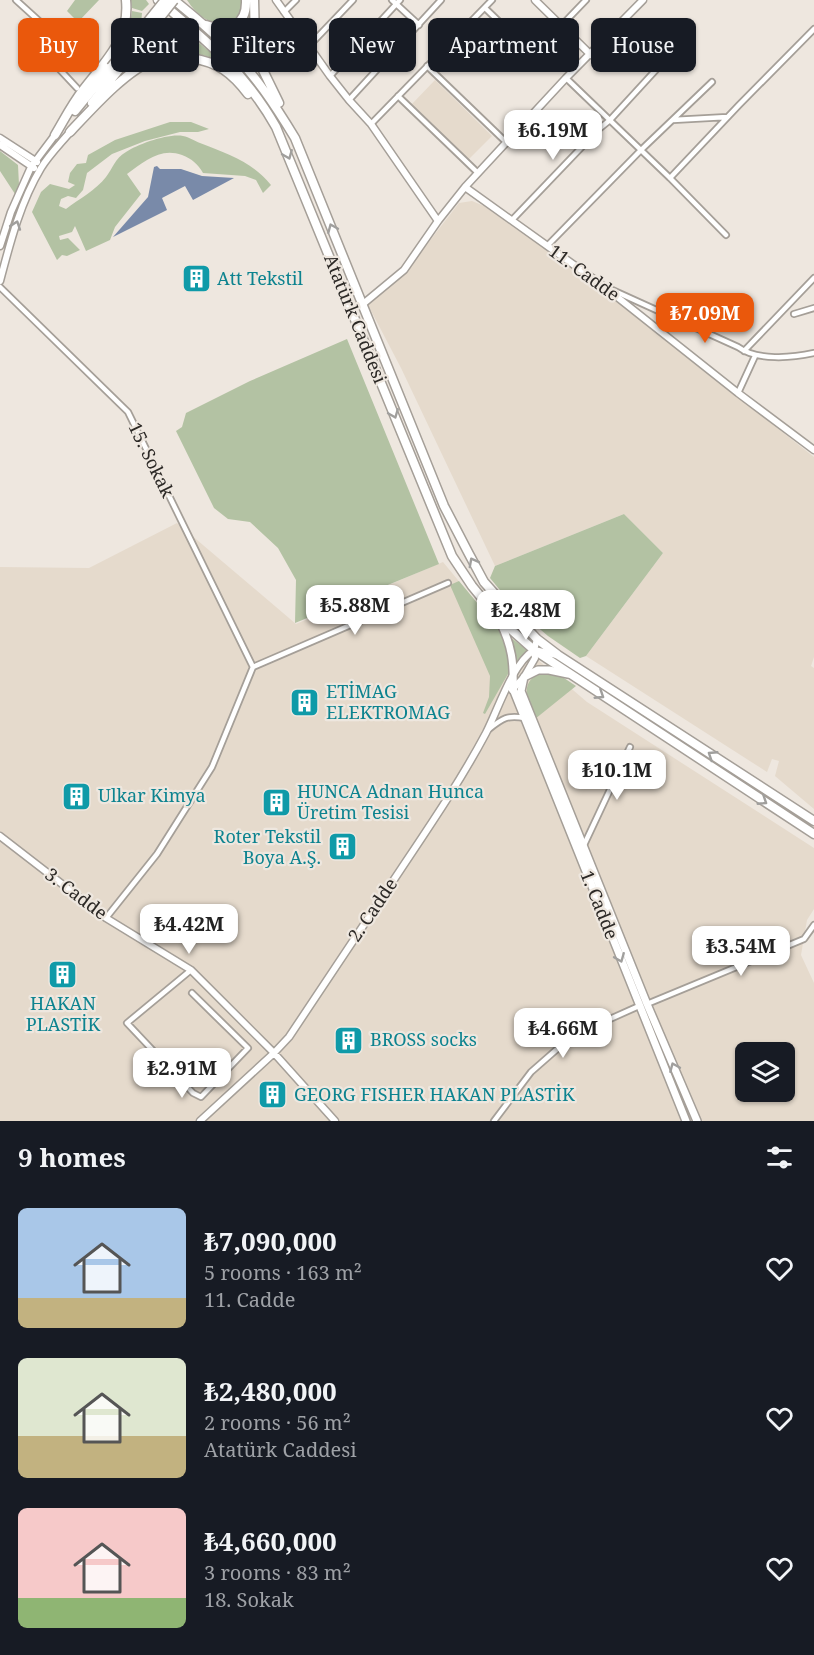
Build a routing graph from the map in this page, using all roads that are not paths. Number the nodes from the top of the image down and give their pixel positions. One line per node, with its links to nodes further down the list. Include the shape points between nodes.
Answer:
1 (16, 0): 20 (street)
2 (126, 0): 53 (highway, via 126,19 119,43 78,96)
3 (158, 0): 54 (highway, Atatürk Caddesi, via 238,72)
4 (165, 0): 21 (highway, bridge)
5 (174, 0): 22 (highway, bridge); 29 (highway)
6 (246, 0): 29 (highway, via 243,16 234,26 220,29)
7 (254, 0): 56 (highway, via 258,60)
8 (276, 0): 19 (street)
9 (296, 0): 19 (street)
10 (353, 0): 32 (street)
11 (392, 0): 17 (street)
12 (441, 0): 30 (street)
13 (492, 0): 18 (street)
14 (535, 0): 26 (street)
15 (586, 0): 27 (street)
16 (643, 0): 28 (street)
17 (399, 2): 30 (street); 42 (street)
18 (485, 8): 24 (street); 25 (street)
19 (284, 12): 23 (street)
20 (36, 18)
21 (152, 18)
22 (158, 18)
23 (288, 18)
24 (475, 18)
25 (495, 18)
26 (553, 18)
27 (569, 18)
28 (626, 18)
29 (201, 23): 56 (highway, via 244,65)
30 (419, 25): 47 (street)
31 (814, 29): 48 (street)
32 (317, 38)
33 (579, 43): 34 (street)
34 (591, 55): 43 (street)
35 (317, 57): 42 (street)
36 (428, 66): 46 (street)
37 (62, 72): 45 (street)
38 (111, 72): 53 (highway)
39 (112, 72): 52 (highway)
40 (434, 72): 57 (street)
41 (654, 72): 49 (street)
42 (330, 76): 47 (street)
43 (566, 78): 49 (street); 57 (street)
44 (712, 82): 50 (street)
45 (77, 88)
46 (398, 96): 51 (street); 63 (street)
47 (349, 100): 51 (street)
48 (727, 117): 50 (street); 64 (street)
49 (610, 120): 59 (street); 67 (street)
50 (673, 120): 59 (street)
51 (371, 124): 68 (street)
52 (70, 132): 54 (highway, via 135,70 154,60 176,57 208,62 233,76); 62 (street)
53 (55, 135): 61 (street)
54 (281, 137): 88 (highway, Atatürk Caddesi, one-way to 88, via 452,556)
55 (0, 138): 61 (street)
56 (295, 138): 77 (highway, one-way to 56)
57 (507, 143): 63 (street)
58 (0, 145): 60 (street)
59 (641, 150): 64 (street); 72 (street)
60 (14, 154): 61 (street); 65 (street, via 23,166)
61 (33, 164): 62 (street); 65 (street)
62 (41, 169): 74 (street, one-way to 62, via 13,232)
63 (478, 173): 66 (street)
64 (670, 178): 70 (street)
65 (24, 183): 69 (street)
66 (465, 187): 67 (street, 11. Cadde); 68 (street)
67 (512, 220): 72 (street, 11. Cadde)
68 (438, 221): 77 (street, via 404,270)
69 (3, 228): 71 (street)
70 (726, 235)
71 (0, 246)
72 (547, 246): 75 (street, 11. Cadde)
73 (814, 278): 80 (street)
74 (0, 281)
75 (603, 285): 80 (street); 85 (street, 11. Cadde)
76 (0, 287): 92 (street, 15. Sokak, via 128,412)
77 (363, 304): 89 (highway, one-way to 77, via 484,582 471,558 444,506)
78 (814, 308): 79 (street)
79 (794, 314)
80 (744, 351): 82 (street)
81 (814, 353): 83 (street)
82 (755, 356): 83 (street); 85 (street)
83 (803, 356): 84 (street)
84 (814, 359)
85 (738, 393): 86 (street, 11. Cadde)
86 (814, 450)
87 (448, 583): 92 (street)
88 (499, 619): 90 (highway, Atatürk Caddesi); 94 (main road, via 513,655)
89 (537, 639): 90 (street); 91 (highway)
90 (534, 650): 91 (street); 93 (highway, Atatürk Caddesi); 94 (street, 2. Cadde, via 526,655); 95 (street, via 535,658)
91 (558, 655): 102 (highway, one-way to 91)
92 (253, 668): 106 (street, via 212,767 156,854)
93 (569, 674): 95 (main road, via 538,670); 103 (highway, Atatürk Caddesi, one-way to 103)
94 (514, 675): 96 (main road); 98 (street, 2. Cadde)
95 (524, 677): 96 (street); 97 (main road)
96 (513, 689): 97 (street); 98 (street); 99 (main road, 1. Cadde)
97 (521, 691): 105 (main road, 1. Cadde)
98 (504, 694): 100 (street, 2. Cadde)
99 (525, 718): 100 (street, via 502,718); 111 (main road, 1. Cadde, one-way to 111)
100 (487, 731): 112 (street, 2. Cadde, via 426,832)
101 (630, 747): 105 (street)
102 (814, 821)
103 (814, 834)
104 (0, 836): 106 (street, 3. Cadde)
105 (584, 845): 110 (main road, 1. Cadde)
106 (106, 918): 108 (street, 3. Cadde)
107 (814, 925): 110 (street, via 804,939)
108 (191, 970): 109 (street, via 127,1023 201,1097 248,1048); 112 (street, 3. Cadde)
109 (192, 993)
110 (647, 1004): 117 (main road, 1. Cadde, one-way to 110)
111 (639, 1006): 115 (street, via 572,1036 531,1072); 116 (main road, 1. Cadde)
112 (274, 1053): 113 (street, 2. Cadde); 114 (street, 3. Cadde)
113 (200, 1121)
114 (335, 1121)
115 (494, 1121)
116 (686, 1121)
117 (697, 1121)

